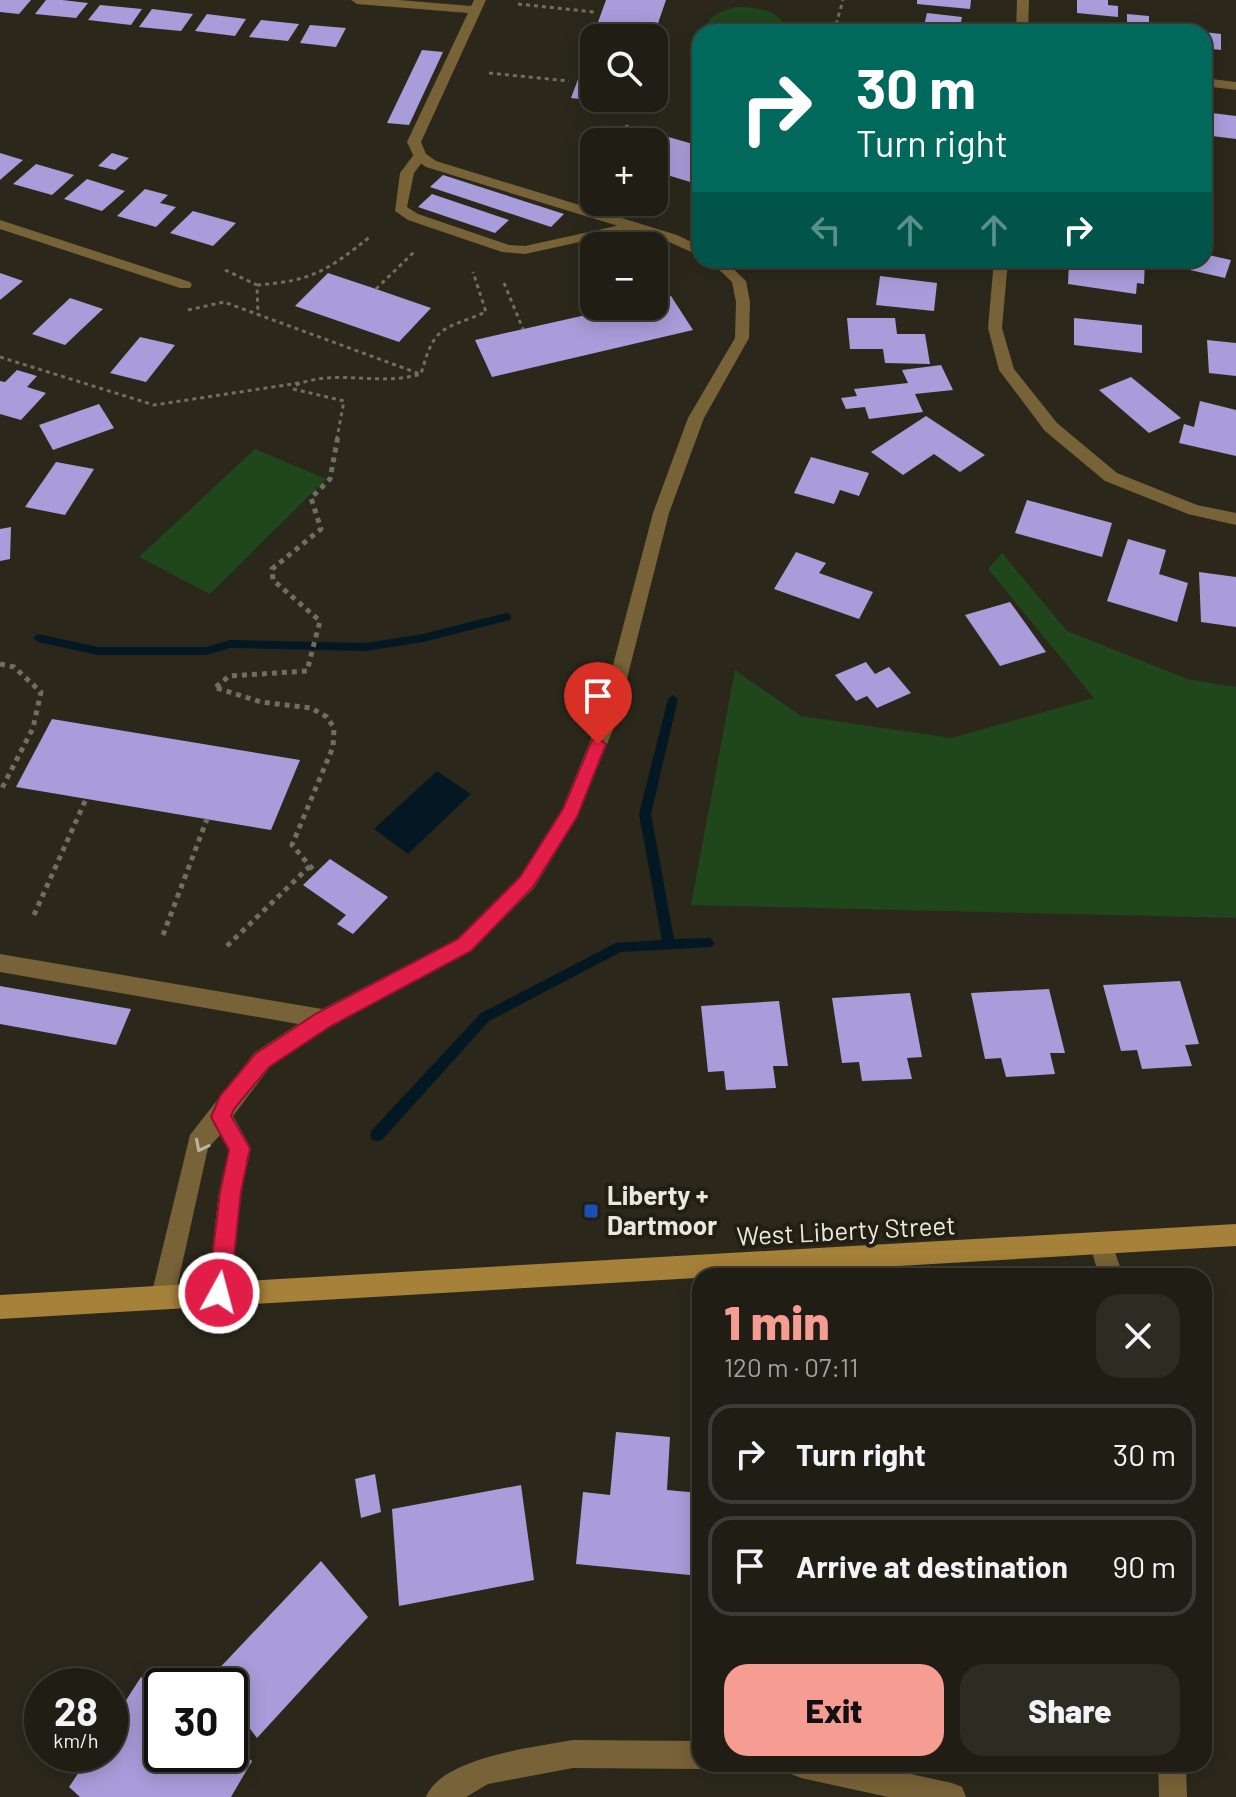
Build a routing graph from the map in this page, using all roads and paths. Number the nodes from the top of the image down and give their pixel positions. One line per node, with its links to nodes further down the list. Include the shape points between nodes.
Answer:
1 (357, 0): 5 (street)
2 (843, 0): 7 (path)
3 (1023, 0): 8 (street)
4 (518, 4): 6 (path)
5 (477, 5): 13 (street, via 414,142)
6 (594, 12)
7 (836, 24)
8 (1022, 24)
9 (489, 73): 10 (path)
10 (569, 81)
11 (1212, 83): 12 (street)
12 (1236, 86)
13 (420, 156): 15 (street, via 431,164); 15 (street, via 407,173 400,208 507,249 545,248)
14 (0, 224): 24 (street)
15 (634, 226): 17 (street)
16 (371, 236): 25 (path, via 334,265 296,282)
17 (692, 248)
18 (415, 251): 26 (path)
19 (725, 268): 44 (street, via 739,281 742,338 696,418 661,513 607,722 570,812 527,882 464,945)
20 (1000, 268): 33 (street, via 995,328 1007,370 1051,427 1111,477 1194,510)
21 (225, 270): 25 (path)
22 (473, 272): 31 (path, via 486,312 440,331 430,343)
23 (504, 283): 29 (path)
24 (185, 285)
25 (257, 285): 28 (path)
26 (376, 289)
27 (179, 310): 28 (path, via 224,302)
28 (258, 315): 31 (path)
29 (523, 329)
30 (0, 357): 32 (path, via 154,405)
31 (421, 374): 32 (path, via 411,379 346,374)
32 (299, 383): 38 (path, via 293,389 344,401 330,479 311,498 321,529 272,569 273,580 320,621 307,671 229,676 216,687 261,702 311,708 334,728 333,747 292,845)
33 (1236, 519)
34 (0, 664): 35 (path, via 14,667 41,692 33,728)
35 (0, 792)
36 (86, 799): 40 (path)
37 (207, 819): 41 (path)
38 (310, 866): 39 (path); 42 (path)
39 (316, 873)
40 (34, 915)
41 (163, 935)
42 (227, 946)
43 (0, 963): 44 (street)
44 (324, 1019): 45 (street, via 262,1060)
45 (221, 1117): 49 (street, via 240,1148); 50 (street, one-way to 50, via 198,1143)
46 (1236, 1235): 47 (main road, West Liberty Street)
47 (1102, 1245): 48 (street); 49 (main road, West Liberty Street)
48 (1109, 1268)
49 (219, 1293): 50 (main road, West Liberty Street)
50 (163, 1296): 51 (main road, West Liberty Street)
51 (0, 1307)
52 (692, 1755): 55 (street, via 573,1754 483,1771)
53 (838, 1772): 56 (street)
54 (1172, 1772): 57 (street)
55 (440, 1797)
56 (952, 1797)
57 (1173, 1797)

